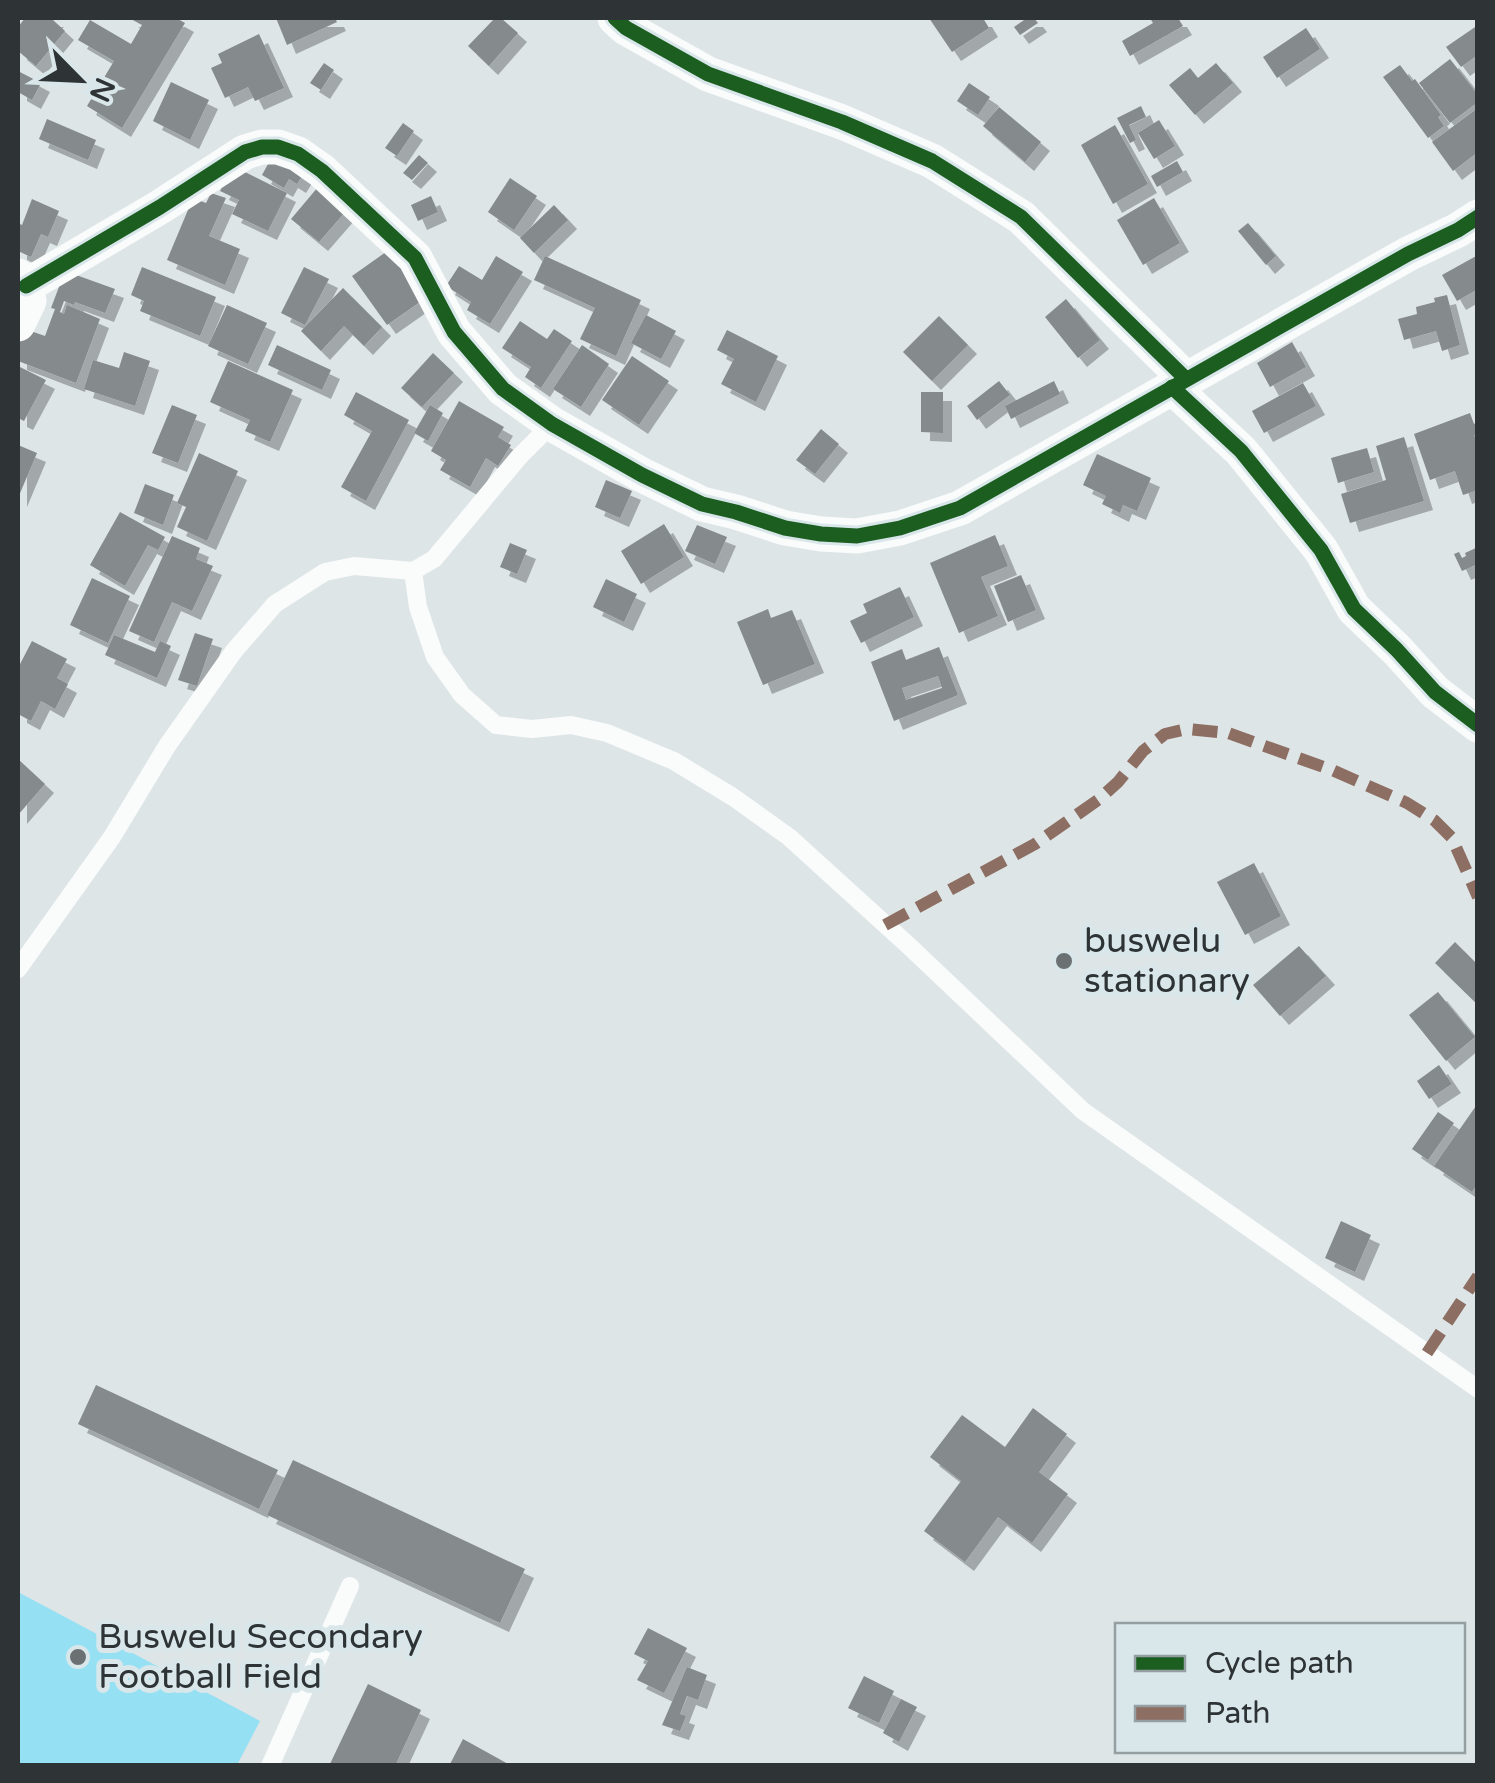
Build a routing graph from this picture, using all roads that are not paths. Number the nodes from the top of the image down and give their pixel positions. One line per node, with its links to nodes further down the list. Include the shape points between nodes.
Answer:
1 (615, 18): 5 (street, via 708,74 932,162 1020,217)
2 (1478, 217): 5 (street)
3 (22, 281): 4 (street, via 30,301); 6 (street, via 160,207 245,152 278,147 322,171 415,258 454,332 503,388)
4 (18, 324)
5 (1179, 383): 6 (street, via 960,508 857,536 785,528 702,504); 8 (street, via 1321,550 1354,610)
6 (552, 424): 7 (lane, via 434,559)
7 (414, 571): 9 (lane, via 354,566 325,572 275,604 166,746 112,837); 10 (lane, via 434,657 496,726 571,725 607,733 674,761 733,797 789,837 1083,1111)
8 (1478, 726)
9 (18, 969)
10 (1478, 1389)
11 (350, 1586): 12 (lane)
12 (270, 1766)

